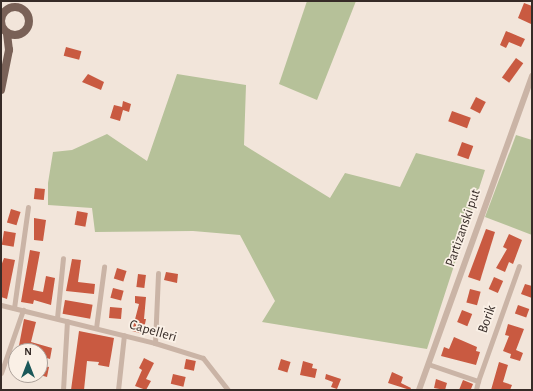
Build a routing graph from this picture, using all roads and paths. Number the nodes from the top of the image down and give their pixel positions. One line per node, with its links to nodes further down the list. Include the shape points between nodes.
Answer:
1 (24, 1): 3 (main road)
2 (15, 4): 3 (main road); 4 (main road)
3 (25, 10): 7 (main road, via 29,16 29,24 26,31)
4 (3, 13): 5 (main road)
5 (2, 25): 6 (main road)
6 (7, 33): 7 (main road); 8 (main road)
7 (19, 35): 8 (main road)
8 (9, 50): 10 (main road)
9 (532, 76): 24 (street, Partizanski put)
10 (1, 90)
11 (28, 207): 17 (street)
12 (63, 258): 19 (street)
13 (519, 266): 26 (street, Borik)
14 (104, 267): 21 (street)
15 (158, 273): 23 (street)
16 (1, 305): 17 (street, Capelleri)
17 (14, 308): 18 (street, Capelleri)
18 (23, 310): 19 (street, Capelleri); 25 (street)
19 (56, 318): 20 (street, Capelleri)
20 (67, 321): 21 (street, Capelleri); 27 (street)
21 (96, 328): 22 (street, Capelleri)
22 (124, 335): 23 (street, Capelleri); 28 (street)
23 (155, 343): 29 (street, Capelleri, via 203,358)
24 (428, 364): 26 (street); 30 (street, Partizanski put)
25 (1, 373)
26 (478, 381): 31 (street, Borik)
27 (62, 390)
28 (118, 390)
29 (228, 390)
30 (419, 390)
31 (476, 390)

